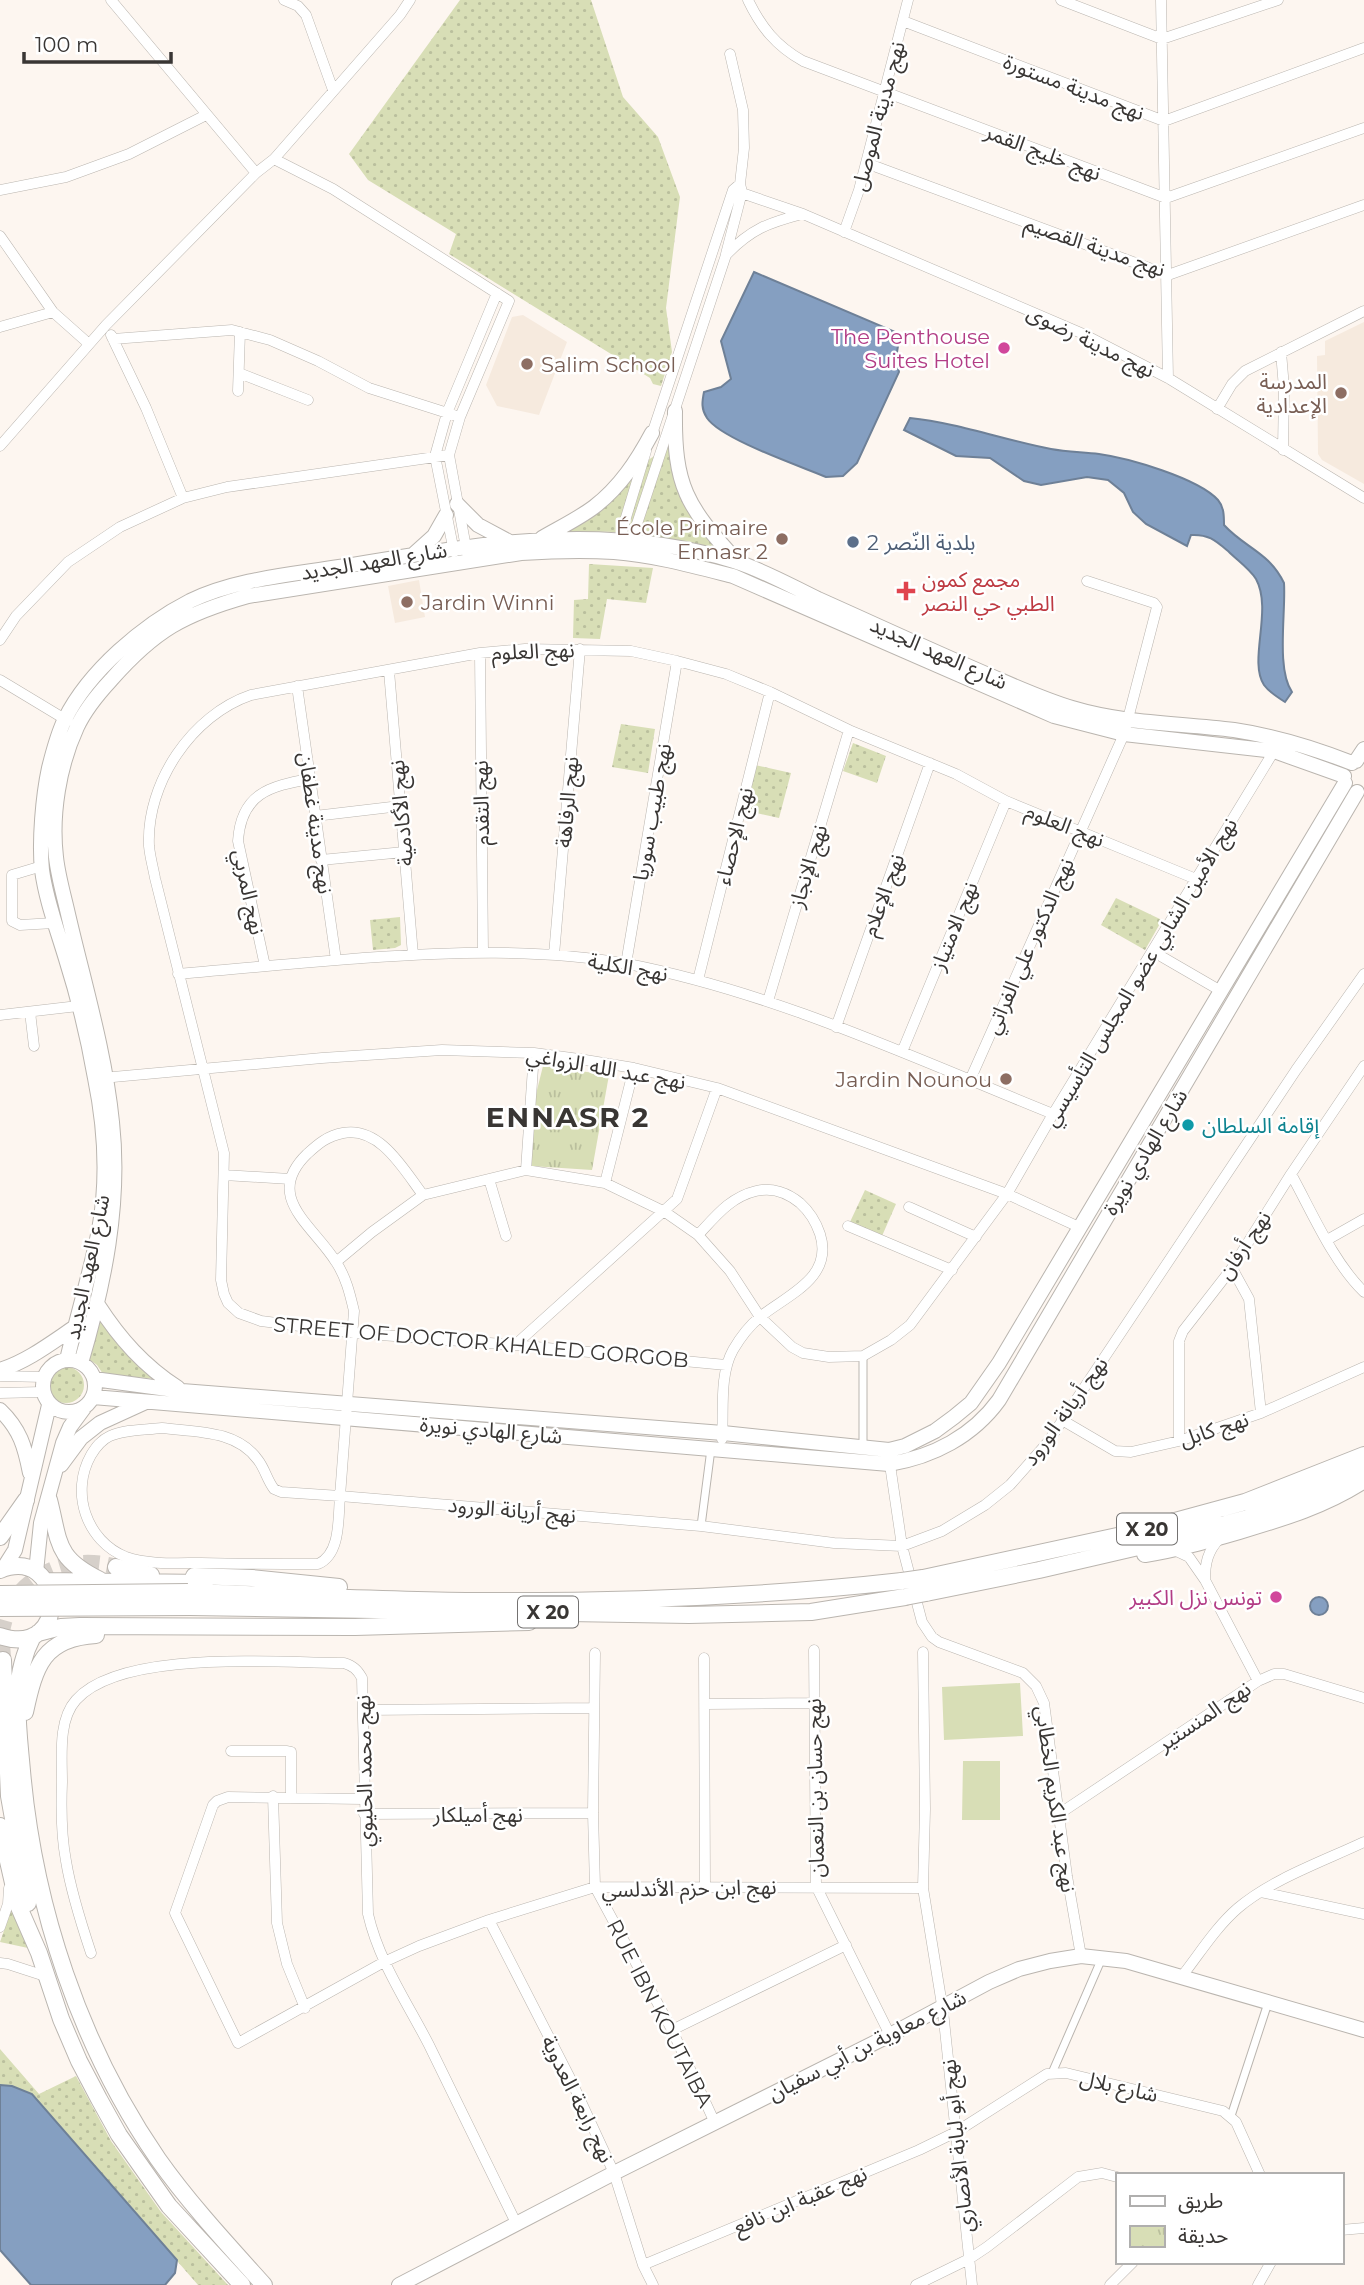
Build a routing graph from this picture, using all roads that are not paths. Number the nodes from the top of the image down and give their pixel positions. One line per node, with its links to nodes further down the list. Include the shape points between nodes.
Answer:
1 (111, 0): 15 (street)
2 (284, 0): 13 (street, via 306,15)
3 (410, 0): 13 (street)
4 (748, 0): 14 (street, نهج خليج القمر, via 763,27 788,52)
5 (908, 0): 9 (street, نهج مدينة الموصل)
6 (1060, 0): 10 (street)
7 (1161, 0): 10 (street)
8 (1278, 0): 10 (street)
9 (903, 21): 14 (street, نهج مدينة الموصل); 16 (street, نهج مدينة مستورة)
10 (1162, 39): 16 (street)
11 (1364, 48): 16 (street, نهج مدينة مستورة)
12 (730, 54): 21 (street, via 743,110)
13 (333, 90): 18 (street)
14 (885, 92): 19 (street, نهج مدينة الموصل); 23 (street, نهج خليج القمر)
15 (206, 115): 20 (street); 22 (street, via 129,154 66,177)
16 (1164, 121): 23 (street)
17 (1364, 128): 23 (street)
18 (274, 159): 20 (street); 30 (street, via 333,188)
19 (866, 163): 26 (street, نهج مدينة الموصل); 29 (street, نهج مدينة القصيم)
20 (256, 173): 33 (street)
21 (738, 189): 25 (street, نهج مدينة رضوى); 28 (street); 47 (street)
22 (0, 190)
23 (1166, 198): 29 (street)
24 (1364, 205): 29 (street, نهج مدينة القصيم)
25 (803, 214): 26 (street, نهج مدينة رضوى); 28 (street, via 759,228)
26 (845, 232): 40 (street, نهج مدينة رضوى, via 1072,329)
27 (0, 236): 32 (street)
28 (726, 255): 44 (street)
29 (1168, 275): 40 (street)
30 (497, 293): 45 (street); 46 (street, via 509,301)
31 (1364, 311): 38 (street)
32 (53, 312): 34 (street); 37 (street)
33 (106, 324): 36 (street); 37 (street)
34 (0, 327)
35 (240, 332): 36 (street); 39 (street); 45 (street, via 282,345 369,388)
36 (113, 339): 52 (street)
37 (89, 344): 48 (street)
38 (1281, 352): 43 (street, via 1238,377); 49 (street)
39 (239, 373): 41 (street); 42 (street)
40 (1168, 378): 43 (street, نهج مدينة رضوى)
41 (239, 391)
42 (308, 400)
43 (1217, 409): 49 (street, نهج مدينة رضوى)
44 (675, 411): 58 (street); 61 (main road, via 676,456 689,503)
45 (447, 413): 46 (street); 51 (street)
46 (460, 417): 50 (street)
47 (652, 433): 56 (main road, via 637,462 609,495); 58 (street)
48 (0, 446)
49 (1283, 450): 53 (street, نهج مدينة رضوى)
50 (449, 455): 51 (street); 54 (street)
51 (435, 456): 52 (street, via 227,487); 55 (street)
52 (183, 498): 63 (street, via 120,527 68,562 16,616)
53 (1364, 498)
54 (457, 504): 57 (main road, via 478,525); 60 (street)
55 (446, 515): 59 (main road, via 434,536); 60 (street)
56 (540, 540): 57 (main road, شارع العهد الجديد); 58 (main road, شارع العهد الجديد)
57 (509, 541): 60 (main road, شارع العهد الجديد)
58 (624, 546): 60 (main road, شارع العهد الجديد); 61 (main road, شارع العهد الجديد, via 687,550); 72 (main road, شارع العهد الجديد, via 733,576 1054,716)
59 (411, 555): 60 (main road, شارع العهد الجديد); 71 (main road, شارع العهد الجديد, via 246,582 187,603 116,654 89,684)
60 (461, 555): 71 (main road, شارع العهد الجديد, via 208,607 148,642)
61 (737, 562): 72 (main road, شارع العهد الجديد, via 1042,698)
62 (1087, 581): 72 (street, نهج الدكتور علي الفراتي, via 1157,607)
63 (0, 640)
64 (580, 649): 65 (street, نهج العلوم); 66 (street, نهج العلوم, via 631,651); 90 (street, نهج الرفاهة)
65 (480, 653): 67 (street, نهج العلوم); 88 (street, نهج التقدم)
66 (677, 661): 70 (street, نهج العلوم); 92 (street, نهج طبيب سوريا)
67 (389, 671): 69 (street, نهج العلوم); 79 (street, نهج الأكادمية)
68 (0, 680): 71 (street)
69 (297, 686): 77 (street, نهج مدينة غطفان); 94 (street, نهج العلوم, via 235,700 216,712 178,754 163,779 149,847)
70 (770, 692): 73 (street, نهج العلوم); 96 (street, نهج الإحصاء)
71 (71, 722): 84 (main road, شارع العهد الجديد, via 50,765); 109 (main road, شارع العهد الجديد, via 57,799 56,858)
72 (1126, 728): 74 (main road, شارع العهد الجديد); 76 (main road, شارع العهد الجديد, via 1237,731 1322,751); 81 (street, نهج الدكتور علي الفراتي)
73 (849, 730): 75 (street, نهج العلوم); 98 (street, نهج الإنجاز)
74 (1274, 751): 76 (main road, شارع العهد الجديد); 85 (street, نهج الأمين الشابي عضو المجلس التأسيسي)
75 (930, 763): 78 (street, نهج العلوم); 102 (street, نهج الإعلام)
76 (1356, 772): 97 (main road, شارع الهادي نويرة); 160 (main road, شارع الهادي نويرة, via 999,1400 978,1424 942,1448 906,1461)
77 (310, 779): 80 (street, نهج مدينة غطفان); 93 (street, نهج المربي, via 265,790 242,815 239,827 237,841)
78 (1006, 801): 81 (street, نهج العلوم); 104 (street, نهج الامتياز)
79 (400, 806): 80 (street); 82 (street, نهج الأكادمية)
80 (315, 816): 83 (street, نهج مدينة غطفان)
81 (1081, 831): 85 (street, نهج العلوم); 110 (street, نهج الدكتور علي الفراتي)
82 (404, 852): 83 (street); 89 (street, نهج الأكادمية)
83 (321, 860): 91 (street, نهج مدينة غطفان)
84 (42, 866): 86 (main road, شارع العهد الجديد); 86 (street, via 12,875 12,921 20,925)
85 (1196, 879): 87 (street, نهج الأمين الشابي عضو المجلس التأسيسي)
86 (54, 923): 99 (main road, شارع العهد الجديد)
87 (1152, 951): 97 (street); 112 (street, نهج الأمين الشابي عضو المجلس التأسيسي)
88 (483, 953): 89 (street, نهج الكلية); 90 (street, نهج الكلية)
89 (413, 955): 91 (street, نهج الكلية)
90 (554, 955): 92 (street, نهج الكلية)
91 (336, 960): 93 (street, نهج الكلية)
92 (626, 964): 96 (street, نهج الكلية)
93 (265, 966): 94 (street, نهج الكلية)
94 (178, 974): 107 (street, نهج العلوم)
95 (1364, 974): 154 (street, نهج أريانة الورود)
96 (698, 980): 98 (street, نهج الكلية)
97 (1221, 991): 125 (main road, شارع الهادي نويرة)
98 (768, 1001): 102 (street, نهج الكلية)
99 (78, 1006): 100 (street); 109 (main road, شارع العهد الجديد)
100 (30, 1012): 101 (street); 103 (street)
101 (0, 1015)
102 (836, 1027): 104 (street, نهج الكلية)
103 (34, 1046)
104 (902, 1052): 110 (street, نهج الكلية)
105 (534, 1053): 107 (street, نهج عبد الله الزواغي, via 442,1050); 108 (street, نهج عبد الله الزواغي); 113 (street)
106 (1364, 1066): 114 (street, نهج أرفان)
107 (204, 1068): 109 (street, نهج عبد الله الزواغي); 115 (street, STREET OF DOCTOR KHALED GORGOB, via 224,1153)
108 (634, 1068): 111 (street, نهج عبد الله الزواغي); 118 (street)
109 (101, 1079): 134 (main road, شارع العهد الجديد, via 113,1125 115,1175); 136 (main road, شارع العهد الجديد, via 105,1175 99,1228)
110 (970, 1080): 112 (street, نهج الكلية)
111 (717, 1088): 119 (street, نهج عبد الله الزواغي); 122 (street, via 677,1199)
112 (1053, 1114): 119 (street, نهج الأمين الشابي عضو المجلس التأسيسي)
113 (526, 1170): 117 (street); 118 (street)
114 (1291, 1174): 129 (street); 131 (street, نهج أرفان)
115 (224, 1175): 116 (street); 137 (street, STREET OF DOCTOR KHALED GORGOB, via 221,1280 228,1303 239,1313 261,1321)
116 (290, 1179): 120 (street, via 298,1164 327,1137 360,1133 387,1149); 130 (street, via 293,1207)
117 (489, 1179): 120 (street); 127 (street)
118 (605, 1183): 122 (street)
119 (1007, 1194): 125 (street, نهج عبد الله الزواغي); 128 (street, نهج الأمين الشابي عضو المجلس التأسيسي)
120 (423, 1195): 130 (street)
121 (909, 1207): 128 (street)
122 (665, 1212): 126 (street); 138 (street)
123 (1364, 1219): 129 (street)
124 (848, 1226): 132 (street)
125 (1079, 1227): 160 (main road, شارع الهادي نويرة, via 971,1403 935,1431)
126 (698, 1235): 135 (street, via 730,1271); 135 (street, via 729,1202 761,1190 793,1198 815,1221 823,1252 818,1269 807,1283)
127 (506, 1236)
128 (976, 1237): 132 (street, نهج الأمين الشابي عضو المجلس التأسيسي)
129 (1327, 1240): 133 (street)
130 (336, 1262): 137 (street, نهج أريانة الورود, via 349,1289)
131 (1232, 1268): 153 (street, via 1249,1299); 156 (street, نهج أرفان, via 1188,1322 1179,1341)
132 (952, 1270): 139 (street, نهج الأمين الشابي عضو المجلس التأسيسي, via 910,1325)
133 (1364, 1292)
134 (98, 1305): 140 (main road, شارع العهد الجديد); 147 (main road, via 130,1349)
135 (760, 1317): 139 (street, via 803,1353); 141 (street, via 746,1330)
136 (75, 1327): 140 (main road, شارع العهد الجديد); 143 (main road, via 32,1356)
137 (354, 1334): 138 (street, STREET OF DOCTOR KHALED GORGOB); 152 (street, نهج أريانة الورود)
138 (515, 1345): 141 (street, STREET OF DOCTOR KHALED GORGOB)
139 (863, 1356): 157 (street)
140 (74, 1361): 145 (main road); 146 (main road, via 53,1365)
141 (726, 1366): 155 (street)
142 (1364, 1367): 153 (street, نهج كابل)
143 (0, 1370)
144 (0, 1377): 146 (street)
145 (94, 1379): 147 (main road, شارع الهادي نويرة); 150 (main road)
146 (45, 1391): 148 (street); 150 (main road, via 57,1410 66,1413); 163 (main road)
147 (182, 1391): 152 (main road, شارع الهادي نويرة)
148 (0, 1393)
149 (148, 1401): 150 (main road, شارع الهادي نويرة); 152 (main road, شارع الهادي نويرة); 162 (main road, via 100,1423 81,1438)
150 (89, 1403): 162 (main road, via 66,1435)
151 (0, 1410): 163 (main road, via 22,1437)
152 (347, 1411): 155 (main road, شارع الهادي نويرة); 158 (main road, شارع الهادي نويرة); 165 (street, نهج أريانة الورود)
153 (1261, 1413): 156 (street, نهج كابل)
154 (1062, 1420): 156 (street, نهج كابل, via 1115,1451); 171 (street, نهج أريانة الورود, via 1010,1485 985,1505 942,1531)
155 (723, 1433): 157 (main road, شارع الهادي نويرة); 158 (street)
156 (1179, 1441)
157 (863, 1448): 160 (main road, شارع الهادي نويرة)
158 (716, 1450): 160 (main road, شارع الهادي نويرة); 168 (street)
159 (1364, 1455): 179 (highway, X 20, via 1245,1502)
160 (889, 1457): 171 (street, نهج عبد الكريم الخطابي)
161 (1364, 1471): 175 (highway, X 20, via 1248,1517)
162 (54, 1475): 167 (main road)
163 (31, 1479): 166 (main road)
164 (1364, 1480): 169 (highway, via 1295,1514)
165 (340, 1496): 165 (street, نهج أريانة الورود, via 281,1492 274,1489 243,1443 213,1434 162,1429 132,1430 102,1441 82,1475 81,1491 90,1527 100,1540 128,1558 156,1563 318,1564 332,1553); 168 (street, نهج أريانة الورود)
166 (26, 1500): 170 (highway); 174 (main road, via 15,1550)
167 (49, 1500): 176 (main road, via 41,1523); 178 (highway, via 61,1548 71,1563)
168 (701, 1526): 171 (street, نهج أريانة الورود, via 834,1543)
169 (1221, 1536): 172 (highway); 177 (street, via 1205,1564)
170 (0, 1537)
171 (902, 1546): 208 (street, نهج عبد الكريم الخطابي, via 922,1622 932,1637 1023,1674 1037,1686 1044,1703)
172 (1174, 1550): 175 (highway); 177 (street, via 1189,1558)
173 (116, 1567): 180 (highway, via 144,1574 252,1578)
174 (1, 1570): 176 (highway, via 14,1566)
175 (1039, 1570): 179 (highway, X 20)
176 (41, 1576): 178 (highway); 188 (highway, via 53,1602 47,1624)
177 (1205, 1580): 195 (street)
178 (102, 1581): 180 (highway)
179 (925, 1585): 181 (highway, X 20, bridge)
180 (342, 1588): 183 (highway)
181 (903, 1589): 183 (highway, X 20); 186 (highway, X 20, via 811,1612)
182 (0, 1594): 184 (highway, X 20, bridge)
183 (592, 1599): 184 (highway, X 20)
184 (189, 1600): 185 (highway, X 20, bridge); 186 (highway, X 20)
185 (0, 1608)
186 (690, 1615): 187 (highway, via 355,1627)
187 (213, 1626): 188 (highway, via 80,1626); 202 (highway, via 87,1635 54,1647 37,1666 32,1682)
188 (35, 1634): 189 (highway, via 22,1640); 202 (highway, via 19,1670)
189 (0, 1636)
190 (814, 1650): 197 (street, نهج حسان بن النعمان)
191 (923, 1652): 215 (street, نهج أبو لبابة الأنصاري)
192 (595, 1653): 199 (street, RUE IBN KOUTAIBA)
193 (704, 1658): 198 (street)
194 (3, 1660): 221 (highway, via 9,1796)
195 (1258, 1681): 196 (street, نهج المنستير, via 1284,1674); 208 (street, نهج المنستير)
196 (1364, 1698)
197 (814, 1703): 198 (street); 212 (street, نهج حسان بن النعمان)
198 (706, 1704): 213 (street)
199 (593, 1709): 200 (street); 206 (street, RUE IBN KOUTAIBA)
200 (364, 1710): 205 (street, نهج محمد الحليوي); 222 (street, نهج محمد الحليوي, via 362,1678 358,1670 344,1663 154,1667 119,1673 75,1700 66,1718 62,1748 61,1822 66,1862)
201 (231, 1752): 204 (street, via 292,1752)
202 (22, 1770): 251 (highway, via 48,1920 99,2054 159,2160)
203 (273, 1797): 204 (street); 231 (street, via 277,1923); 231 (street, نهج ابن حزم الأندلسي, via 216,1801 176,1913 237,2043)
204 (292, 1797): 205 (street)
205 (363, 1799): 207 (street, نهج محمد الحليوي)
206 (593, 1813): 207 (street, نهج أميلكار); 214 (street, RUE IBN KOUTAIBA)
207 (364, 1814): 225 (street, نهج محمد الحليوي, via 368,1914)
208 (1059, 1814): 223 (street, نهج عبد الكريم الخطابي)
209 (0, 1826): 211 (highway)
210 (1364, 1842): 216 (street)
211 (5, 1849): 219 (street, via 8,1903); 221 (highway, via 18,1905)
212 (816, 1886): 213 (street, نهج ابن حزم الأندلسي); 215 (street, نهج ابن حزم الأندلسي); 220 (street, نهج حسان بن النعمان)
213 (705, 1887): 214 (street, نهج ابن حزم الأندلسي)
214 (595, 1888): 218 (street, نهج ابن حزم الأندلسي); 232 (street, RUE IBN KOUTAIBA)
215 (923, 1888): 230 (street, نهج أبو لبابة الأنصاري)
216 (1261, 1892): 217 (street); 228 (street, via 1222,1925)
217 (1364, 1914)
218 (489, 1920): 225 (street, نهج ابن حزم الأندلسي); 239 (street, نهج رابعة العدوية)
219 (0, 1927)
220 (846, 1945): 232 (street); 234 (street, نهج حسان بن النعمان)
221 (39, 1953): 227 (highway)
222 (91, 1953)
223 (1080, 1956): 224 (main road, شارع معاوية بن أبي سفيان); 230 (main road, شارع معاوية بن أبي سفيان, via 1019,1969)
224 (1102, 1957): 228 (main road, شارع معاوية بن أبي سفيان); 235 (street)
225 (384, 1962): 231 (street, نهج ابن حزم الأندلسي); 242 (street, نهج محمد الحليوي)
226 (0, 1963): 227 (street)
227 (45, 1976): 250 (highway, via 79,2061 119,2135 169,2206)
228 (1182, 1976): 229 (main road, شارع معاوية بن أبي سفيان)
229 (1268, 2003): 233 (main road, شارع معاوية بن أبي سفيان); 236 (street)
230 (943, 2006): 234 (main road, شارع معاوية بن أبي سفيان); 238 (street, نهج أبو لبابة الأنصاري)
231 (305, 2008)
232 (672, 2030): 237 (street, RUE IBN KOUTAIBA)
233 (1364, 2030)
234 (890, 2035): 237 (main road, شارع معاوية بن أبي سفيان)
235 (1052, 2073): 236 (street, شارع بلال, via 1147,2092); 238 (street, شارع بلال)
236 (1231, 2116): 240 (street)
237 (715, 2123): 239 (main road, شارع معاوية بن أبي سفيان)
238 (956, 2132): 245 (street, نهج أبو لبابة الأنصاري); 248 (street, نهج عقبة ابن نافع)
239 (614, 2173): 242 (main road, شارع معاوية بن أبي سفيان); 248 (street, نهج رابعة العدوية)
240 (1258, 2173)
241 (1116, 2177): 245 (street, via 1102,2173 1078,2177)
242 (516, 2223): 249 (main road, شارع معاوية بن أبي سفيان)
243 (1364, 2228): 244 (street)
244 (1343, 2230)
245 (969, 2259): 253 (street); 254 (street, نهج أبو لبابة الأنصاري)
246 (1131, 2264): 255 (street)
247 (1270, 2264): 256 (street)
248 (643, 2265): 252 (street, نهج رابعة العدوية)
249 (401, 2284)
250 (242, 2285)
251 (264, 2285)
252 (653, 2285)
253 (916, 2285)
254 (972, 2285)
255 (1110, 2285)
256 (1258, 2285)

